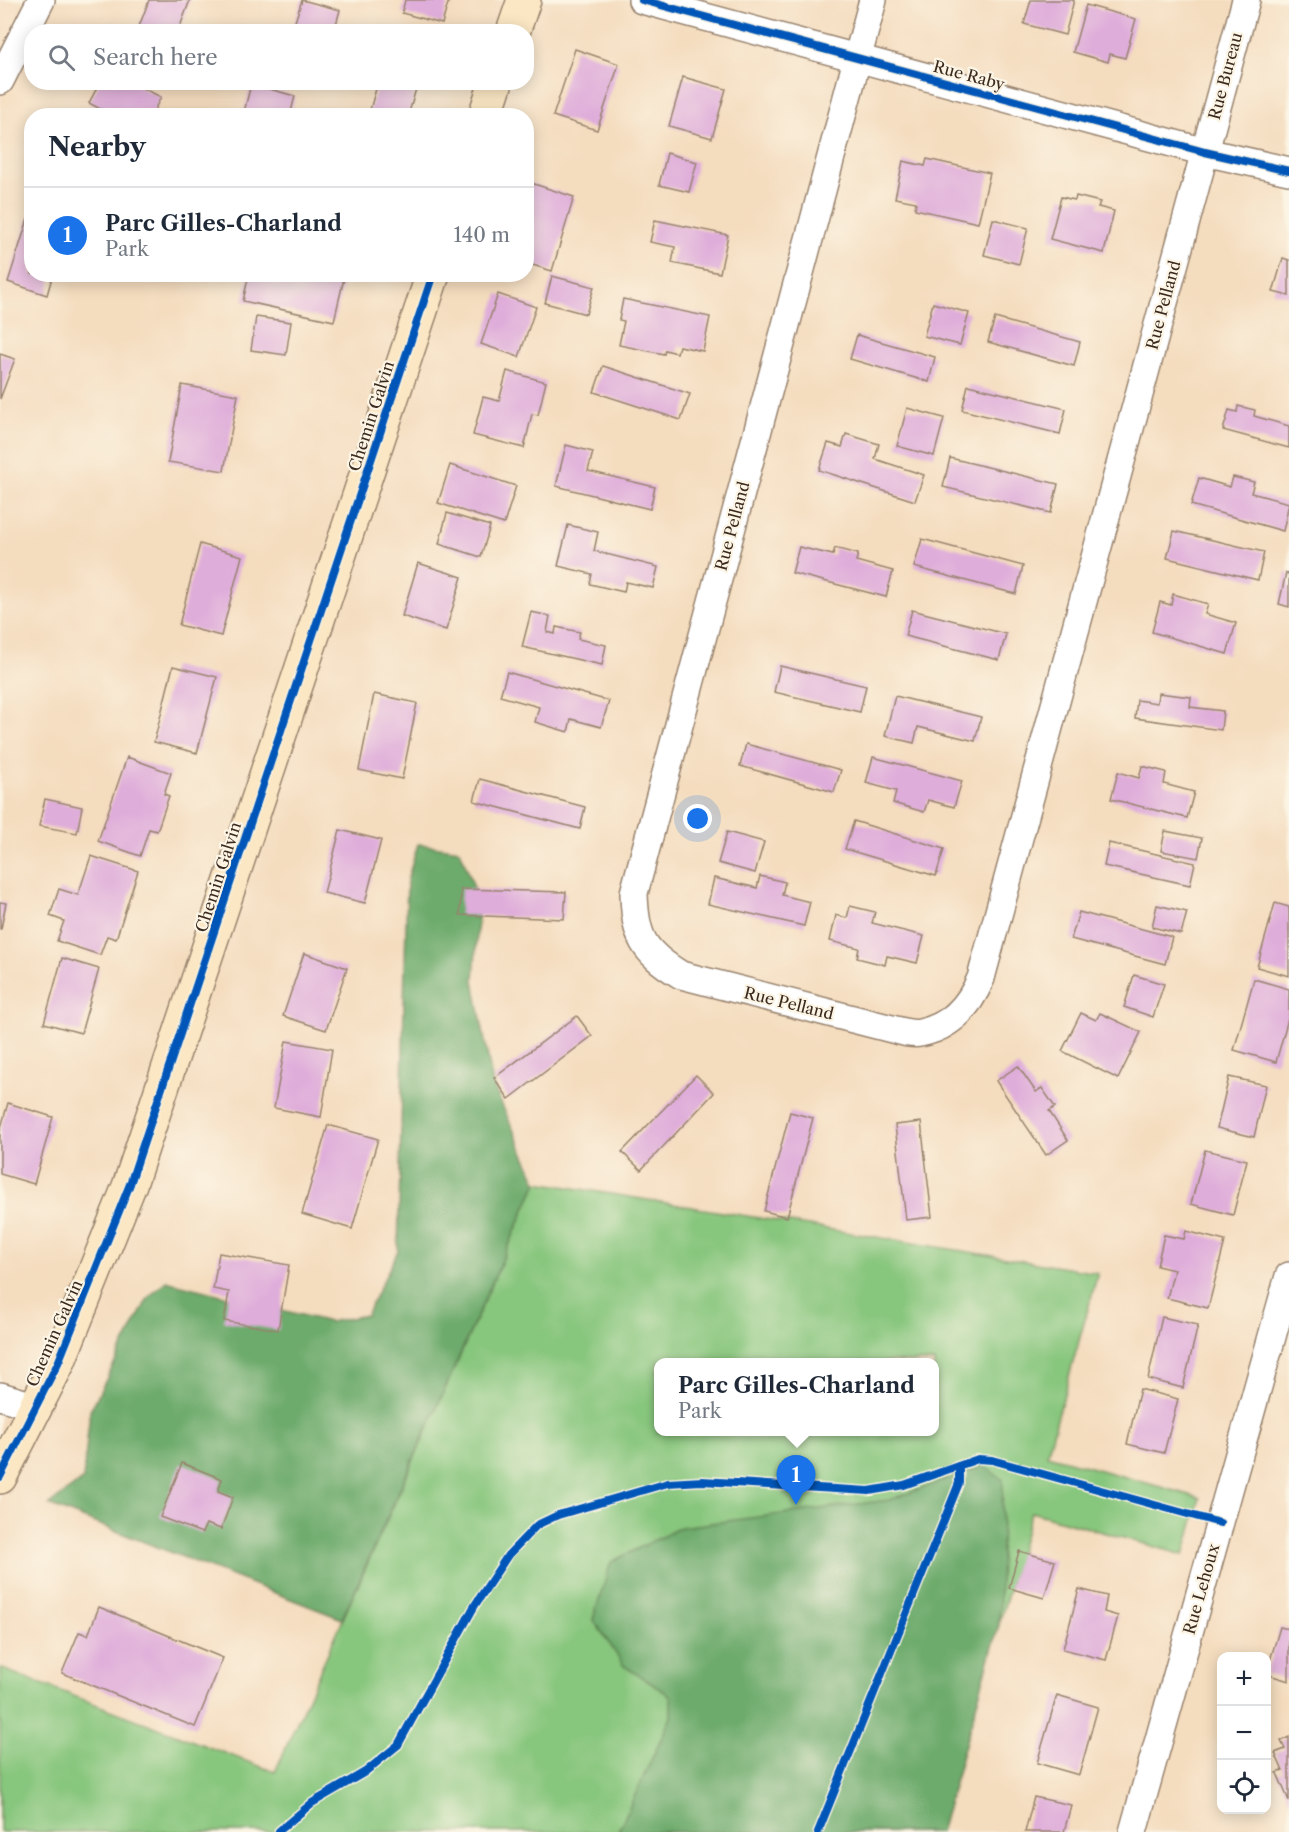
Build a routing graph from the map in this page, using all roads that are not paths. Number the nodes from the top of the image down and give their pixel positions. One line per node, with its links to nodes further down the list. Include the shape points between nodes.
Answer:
1 (41, 0): 6 (street)
2 (524, 0): 7 (street)
3 (642, 0): 9 (street, Rue Raby)
4 (873, 0): 9 (street, Rue Pelland)
5 (1246, 0): 13 (street, Rue Bureau)
6 (29, 24)
7 (516, 24)
8 (24, 34): 10 (street)
9 (857, 59): 13 (street, Rue Raby); 13 (street, Rue Pelland, via 634,893 634,920 643,944 658,961 681,975 919,1034 956,1017 973,999)
10 (0, 81)
11 (493, 90): 12 (street)
12 (488, 108)
13 (1205, 152): 14 (street, Rue Raby)
14 (1289, 171)
15 (430, 282): 18 (street, Chemin Galvin, via 155,1112 90,1287)
16 (1289, 1276): 20 (street, Rue Lehoux)
17 (0, 1396): 18 (street)
18 (37, 1407): 19 (street, Chemin Galvin)
19 (0, 1477)
20 (1133, 1832)

